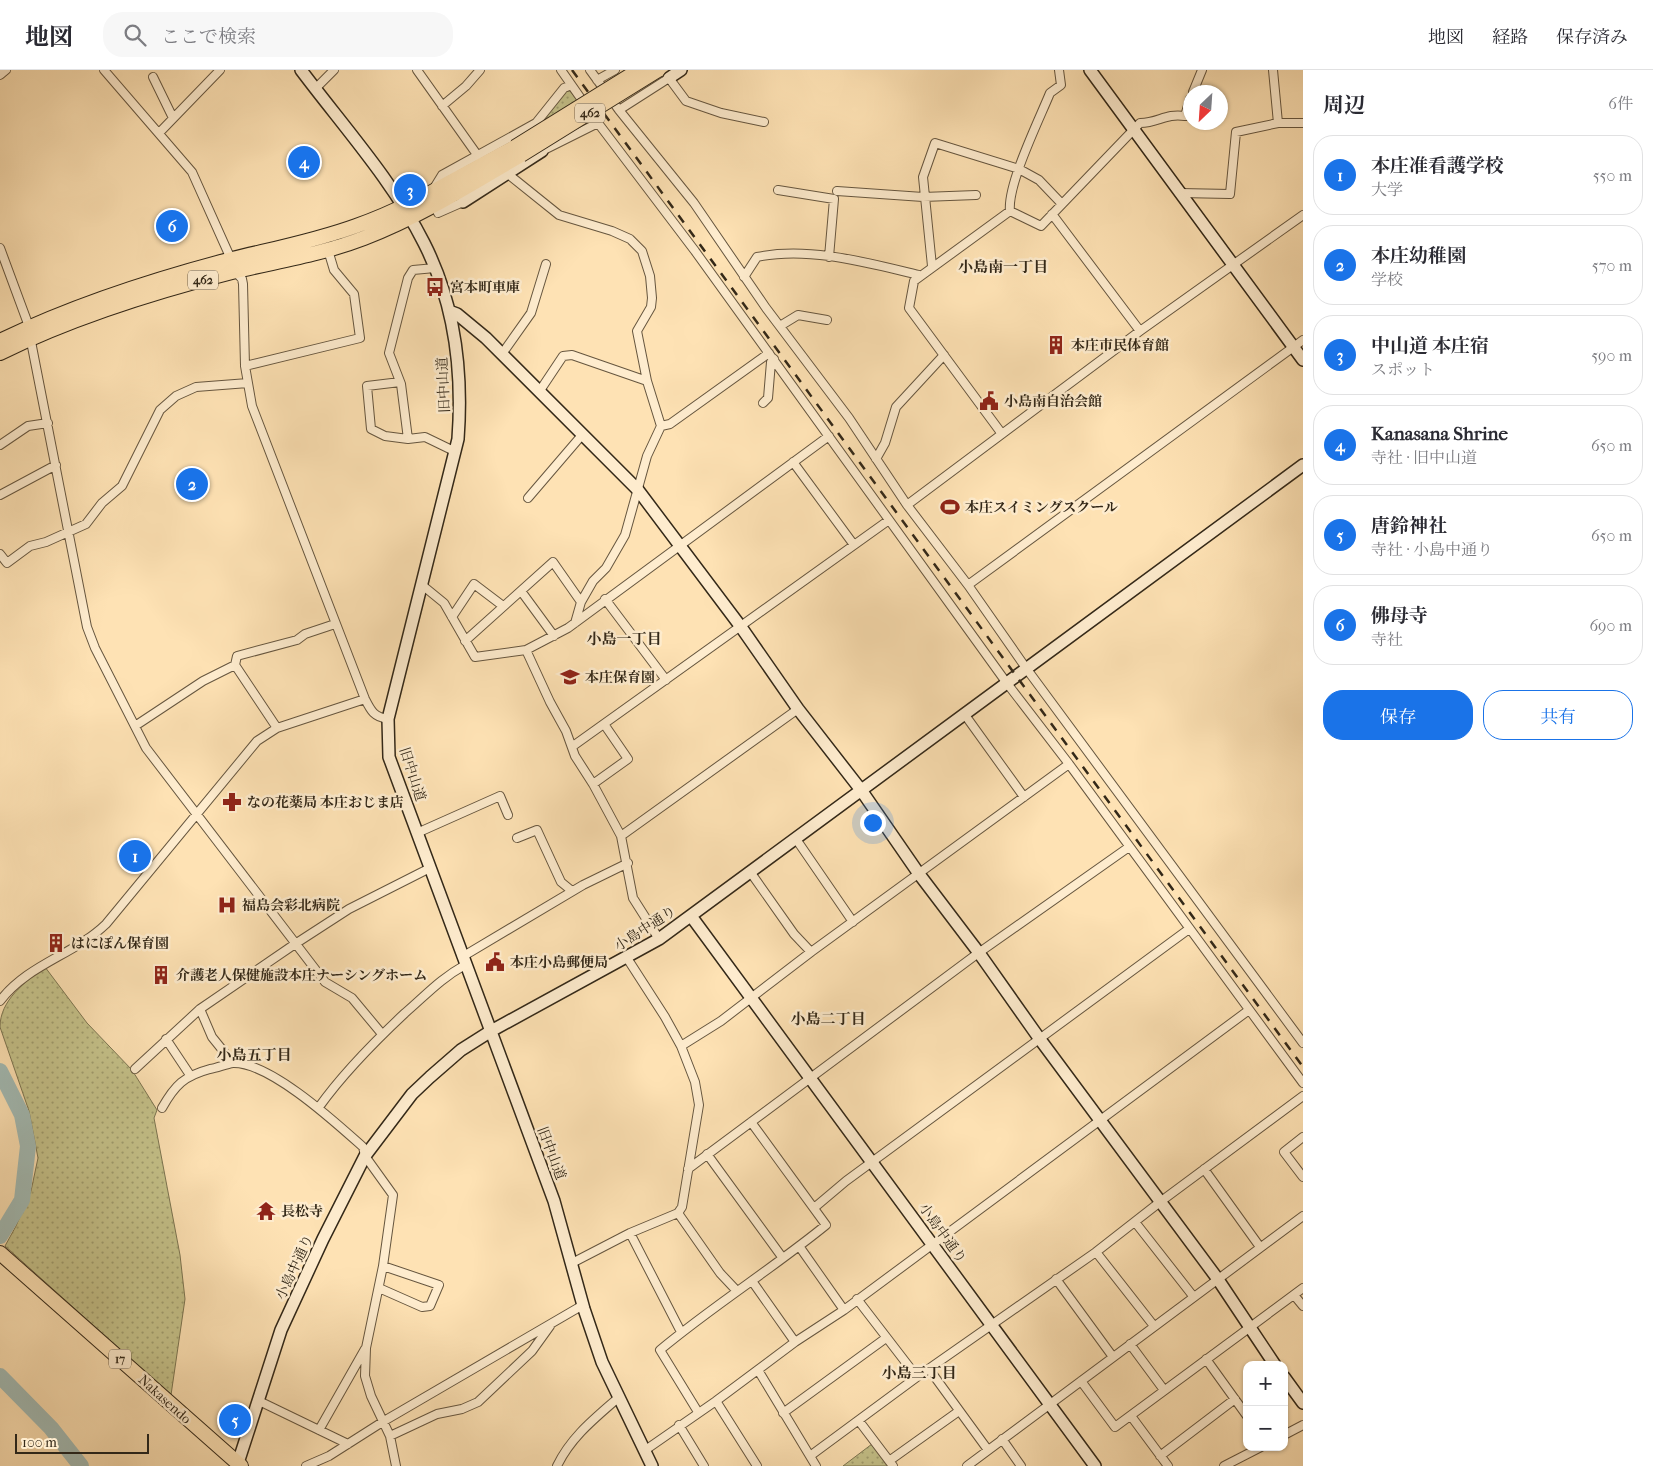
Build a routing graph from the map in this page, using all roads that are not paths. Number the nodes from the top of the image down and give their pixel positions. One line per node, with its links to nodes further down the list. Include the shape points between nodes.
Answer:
1 (6, 70): 18 (street)
2 (104, 70): 33 (street)
3 (220, 70): 27 (street)
4 (302, 70): 23 (street, 旧中山道)
5 (334, 70): 23 (street)
6 (417, 70): 24 (street)
7 (480, 70): 24 (street)
8 (561, 70): 21 (street)
9 (590, 70): 20 (street)
10 (615, 70): 20 (street)
11 (639, 70): 34 (highway, 462, bridge)
12 (682, 70): 17 (street)
13 (1059, 70): 37 (street, via 1061,85 1050,93)
14 (1090, 70): 32 (street)
15 (1202, 70): 22 (street)
16 (1273, 70): 29 (street)
17 (664, 74): 25 (street); 28 (street, via 686,101); 34 (highway, 462, bridge)
18 (0, 75)
19 (153, 77): 27 (street)
20 (597, 80): 25 (street)
21 (571, 85): 30 (street); 36 (street, via 564,88 536,123)
22 (1196, 85)
23 (316, 89): 49 (street, 旧中山道)
24 (442, 106): 36 (street)
25 (619, 110): 61 (street, via 694,203)
26 (1183, 115): 32 (street, via 1171,114 1158,121 1140,123)
27 (173, 118): 33 (street)
28 (764, 122)
29 (1278, 122): 31 (street); 42 (street, via 1236,132 1230,194)
30 (598, 123): 35 (street); 72 (street, via 696,250)
31 (1303, 124)
32 (1134, 129): 42 (street); 46 (street)
33 (159, 133): 56 (street, via 192,172)
34 (518, 151): 40 (highway, 462); 47 (highway, 462)
35 (542, 151): 38 (street)
36 (478, 156): 40 (street, via 442,175)
37 (1019, 169): 44 (street, via 935,143 923,177); 46 (street, via 1039,180); 48 (street)
38 (508, 174): 45 (street); 75 (street, via 559,215 612,231 642,251 650,276 652,298 651,307 637,331)
39 (778, 190): 54 (street, via 834,199)
40 (432, 191): 49 (highway, 462)
41 (837, 191): 44 (street)
42 (1180, 192): 57 (street)
43 (976, 195): 44 (street)
44 (923, 197): 58 (street)
45 (463, 202): 47 (street, via 438,213)
46 (1061, 203): 50 (street)
47 (435, 206): 49 (highway, 462)
48 (1010, 211): 50 (street, via 1042,226); 58 (street)
49 (406, 212): 52 (highway, 462, via 364,238); 56 (highway, 462); 59 (street, 旧中山道)
50 (1052, 214): 65 (street)
51 (1303, 215): 57 (street)
52 (328, 250): 56 (highway, 462, via 280,263); 74 (street, via 334,270 354,294 360,338)
53 (0, 251): 66 (street, via 24,308)
54 (829, 257): 60 (street); 61 (street, via 779,253 757,257)
55 (546, 264): 70 (street, via 531,313)
56 (233, 265): 66 (highway, 462, via 97,313); 74 (street, via 243,284)
57 (1234, 265): 65 (street); 68 (street)
58 (932, 266): 60 (street)
59 (435, 268): 62 (street, 旧中山道); 76 (street, via 413,270 408,278 389,353)
60 (919, 275): 71 (street, via 914,281 909,308)
61 (744, 277): 64 (street)
62 (449, 311): 70 (street, via 457,314); 87 (street, 旧中山道, via 460,391)
63 (827, 320): 64 (street, via 798,315)
64 (780, 326): 88 (street)
65 (1140, 331): 82 (street)
66 (29, 333): 67 (highway, 462); 69 (highway, 462); 80 (street)
67 (0, 341)
68 (1298, 344): 73 (street); 103 (street)
69 (0, 353)
70 (502, 354): 78 (street)
71 (944, 355): 82 (street); 88 (street, via 896,407 885,443)
72 (772, 356): 79 (street, via 768,398); 81 (street, via 670,424); 84 (street)
73 (1303, 360)
74 (246, 366): 77 (street)
75 (647, 381): 78 (street, via 572,355 563,356); 81 (street)
76 (400, 382): 85 (street); 85 (street, via 367,386 371,429 385,436)
77 (248, 383): 97 (street, via 196,388 176,396 160,410 122,486 102,503 86,524); 110 (street, via 252,406)
78 (539, 392): 83 (street)
79 (762, 403)
80 (48, 423): 86 (street, via 28,426); 90 (street)
81 (661, 426): 92 (street, via 647,456)
82 (1002, 434): 95 (street)
83 (582, 435): 92 (street); 94 (street)
84 (829, 436): 89 (street); 96 (street)
85 (408, 439): 87 (street, via 425,437)
86 (0, 444)
87 (456, 452): 102 (street, 旧中山道)
88 (876, 459): 95 (street)
89 (793, 462): 98 (street); 99 (street)
90 (56, 465): 93 (street); 97 (street)
91 (1303, 465): 116 (street)
92 (638, 490): 99 (street); 106 (street, via 625,535)
93 (0, 496)
94 (528, 498)
95 (907, 505): 103 (street)
96 (889, 520): 98 (street); 118 (street)
97 (68, 531): 101 (street, via 30,546); 124 (street, via 87,627)
98 (854, 545): 111 (street)
99 (679, 547): 105 (street); 111 (street)
100 (0, 554): 101 (street)
101 (3, 566)
102 (422, 585): 108 (street, via 444,603); 122 (street, 旧中山道)
103 (968, 585): 116 (street)
104 (521, 591): 106 (street, via 554,562); 107 (street); 112 (street)
105 (605, 599): 109 (street); 117 (street)
106 (581, 602): 109 (street)
107 (503, 606): 108 (street, via 474,584); 113 (street)
108 (452, 617): 113 (street)
109 (575, 623): 112 (street)
110 (335, 624): 115 (street, via 297,640 237,656); 119 (street)
111 (741, 627): 117 (street); 120 (street)
112 (554, 636): 114 (street)
113 (465, 641): 114 (street, via 475,657)
114 (526, 650): 126 (street)
115 (235, 665): 124 (street, via 203,681); 125 (street)
116 (1026, 668): 118 (street); 160 (street)
117 (666, 680): 123 (street)
118 (1006, 682): 121 (street); 127 (street)
119 (365, 698): 122 (street, via 371,712); 125 (street)
120 (798, 709): 129 (street); 134 (street)
121 (964, 715): 129 (street); 130 (street)
122 (388, 719): 133 (street, 旧中山道, via 389,756)
123 (604, 724): 126 (street); 128 (street, via 628,759)
124 (135, 726): 131 (street, via 146,748)
125 (277, 728): 131 (street, via 257,741)
126 (573, 746): 128 (street, via 575,756)
127 (1070, 764): 130 (street); 137 (street)
128 (593, 784): 134 (street)
129 (861, 790): 136 (street); 141 (street)
130 (1024, 797): 141 (street)
131 (197, 812): 147 (street); 153 (street, via 91,939 29,972)
132 (508, 815): 133 (street, via 500,796)
133 (417, 833): 139 (street, 旧中山道)
134 (621, 836): 138 (street)
135 (517, 838): 142 (street, via 537,830 561,882)
136 (796, 839): 140 (street); 144 (street)
137 (1129, 847): 145 (street); 149 (street)
138 (628, 863): 142 (street); 146 (street, via 633,898)
139 (430, 868): 147 (street, via 350,909); 151 (street, 旧中山道)
140 (751, 873): 143 (street); 148 (street, via 794,934)
141 (919, 874): 144 (street); 149 (street)
142 (572, 891): 151 (street)
143 (691, 916): 146 (street, 小島中通り); 152 (street, 小島中通り)
144 (853, 922): 148 (street)
145 (1189, 929): 155 (street); 159 (street)
146 (659, 939): 150 (street, 小島中通り)
147 (296, 944): 154 (street); 157 (street, via 325,982 352,998)
148 (811, 952): 152 (street)
149 (980, 953): 159 (street); 165 (street)
150 (627, 958): 156 (street, 小島中通り); 161 (street)
151 (464, 961): 156 (street, 旧中山道); 157 (street)
152 (751, 999): 161 (street); 165 (street, 小島中通り)
153 (0, 1001)
154 (200, 1009): 158 (street); 162 (street, via 212,1037)
155 (1249, 1010): 166 (street); 170 (street)
156 (491, 1031): 174 (street, 小島中通り, via 462,1050 412,1094); 191 (street, 旧中山道, via 554,1200)
157 (382, 1034): 168 (street, via 336,1083)
158 (166, 1038): 163 (street); 164 (street)
159 (1039, 1038): 170 (street); 175 (street)
160 (1303, 1043)
161 (681, 1046): 176 (street, via 695,1082 699,1105)
162 (233, 1063): 164 (street); 168 (street, via 261,1070)
163 (135, 1069)
164 (190, 1075): 169 (street, via 172,1092)
165 (811, 1078): 171 (street); 175 (street, 小島中通り)
166 (1303, 1083)
167 (1303, 1096): 177 (street)
168 (319, 1107): 174 (street, via 363,1147)
169 (162, 1108)
170 (1100, 1120): 179 (street); 185 (street)
171 (751, 1122): 173 (street); 180 (street)
172 (1303, 1137): 178 (street, via 1284,1152)
173 (707, 1154): 176 (street); 190 (street)
174 (365, 1156): 192 (street, via 393,1195); 225 (street, 小島中通り, via 281,1330)
175 (872, 1161): 180 (street); 185 (street, 小島中通り)
176 (688, 1169): 181 (street, via 682,1207)
177 (1204, 1169): 179 (street); 187 (street)
178 (1303, 1178)
179 (1160, 1202): 183 (street); 193 (street)
180 (814, 1208): 186 (street, via 826,1225)
181 (678, 1213): 184 (street); 198 (street, via 720,1273)
182 (1303, 1216): 187 (street)
183 (1135, 1222): 188 (street); 200 (street)
184 (630, 1233): 191 (street); 209 (street)
185 (932, 1244): 201 (street); 206 (street, 小島中通り)
186 (799, 1246): 190 (street); 204 (street)
187 (1260, 1247): 193 (street)
188 (1096, 1252): 194 (street); 207 (street)
189 (0, 1253): 249 (highway, Nakasendo / 17)
190 (782, 1257): 195 (street)
191 (572, 1263): 202 (street, 旧中山道)
192 (383, 1266): 196 (street); 196 (street, via 439,1285 430,1306 422,1307)
193 (1216, 1278): 200 (street); 208 (street)
194 (1056, 1279): 206 (street); 214 (street)
195 (752, 1281): 198 (street); 211 (street)
196 (379, 1288): 213 (street)
197 (1303, 1288): 199 (street)
198 (736, 1290): 209 (street)
199 (1294, 1295): 203 (street); 208 (street)
200 (1193, 1296): 207 (street)
201 (857, 1299): 204 (street); 210 (street)
202 (582, 1305): 205 (street); 223 (street, 旧中山道)
203 (1303, 1306)
204 (844, 1310): 211 (street)
205 (553, 1321): 234 (street); 240 (street, via 532,1351 478,1402 437,1414)
206 (992, 1325): 218 (street); 228 (street, 小島中通り)
207 (1154, 1326): 212 (street)
208 (1249, 1329): 215 (street); 216 (street)
209 (681, 1332): 231 (street, via 660,1350)
210 (886, 1338): 219 (street); 232 (street)
211 (795, 1342): 217 (street)
212 (1130, 1344): 214 (street); 222 (street)
213 (366, 1348): 234 (street, via 365,1376); 238 (street)
214 (1113, 1356): 220 (street)
215 (1206, 1359): 222 (street); 224 (street)
216 (1272, 1361)
217 (758, 1370): 226 (street); 232 (street)
218 (929, 1370): 219 (street); 230 (street)
219 (917, 1377): 235 (street)
220 (1081, 1381): 228 (street); 233 (street, via 1115,1427)
221 (1288, 1382): 227 (street)
222 (1164, 1390): 233 (street)
223 (618, 1398): 244 (street, 旧中山道); 252 (street, via 566,1446)
224 (1235, 1399): 229 (street); 247 (street)
225 (259, 1401): 238 (street); 249 (street, 小島中通り)
226 (716, 1401): 231 (street); 255 (street)
227 (1303, 1403)
228 (1049, 1404): 241 (street); 259 (street, 小島中通り)
229 (1243, 1410)
230 (959, 1411): 243 (street); 248 (street)
231 (698, 1412): 236 (street)
232 (784, 1413): 246 (street)
233 (1131, 1416): 247 (street)
234 (384, 1421): 240 (street); 242 (street)
235 (860, 1421): 246 (street); 248 (street)
236 (679, 1425): 244 (street); 254 (street)
237 (1303, 1425): 239 (street)
238 (318, 1430): 242 (street)
239 (1288, 1433)
240 (390, 1436): 251 (street)
241 (1002, 1439): 243 (street); 258 (street)
242 (348, 1444): 250 (street)
243 (988, 1450): 257 (street)
244 (644, 1451): 253 (street, 旧中山道)
245 (1253, 1451): 261 (street)
246 (810, 1456): 256 (street)
247 (1160, 1456): 260 (street)
248 (891, 1463)
249 (239, 1465)
250 (306, 1466)
251 (396, 1466)
252 (557, 1466)
253 (652, 1466)
254 (704, 1466)
255 (757, 1466)
256 (816, 1466)
257 (967, 1466)
258 (1021, 1466)
259 (1095, 1466)
260 (1168, 1466)
261 (1224, 1466)

